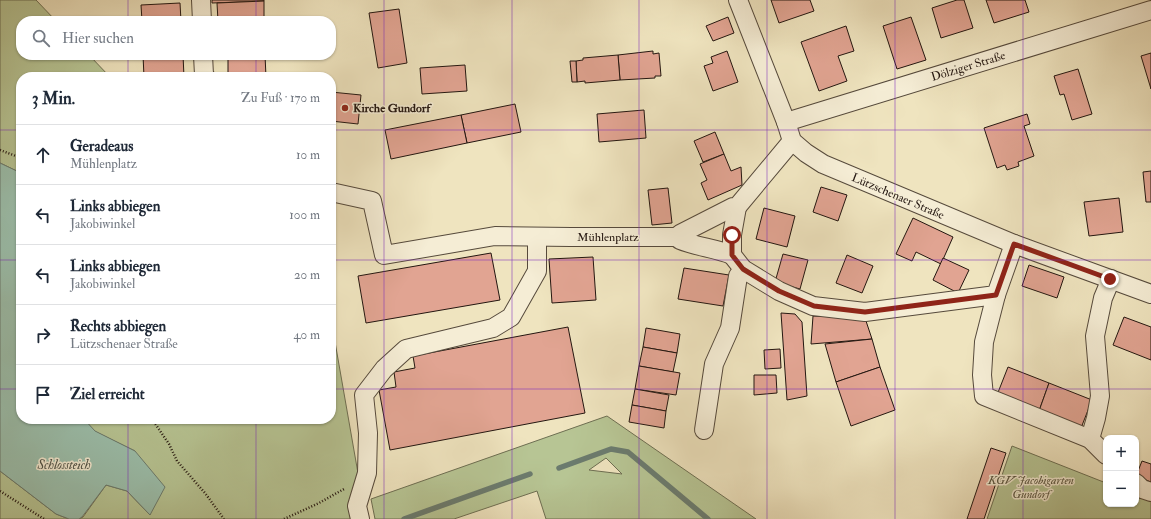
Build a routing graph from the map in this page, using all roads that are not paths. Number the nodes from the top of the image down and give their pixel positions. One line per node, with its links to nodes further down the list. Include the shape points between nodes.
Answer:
1 (201, 0): 4 (street)
2 (738, 0): 7 (street, Lützschenaer Straße)
3 (1151, 10): 7 (street, Dölziger Straße)
4 (202, 16)
5 (203, 60): 6 (street)
6 (204, 72)
7 (786, 122): 8 (street, Lützschenaer Straße)
8 (792, 140): 10 (street); 13 (street, Lützschenaer Straße, via 823,164)
9 (336, 193): 11 (street, Mühlenplatz, via 372,201 384,255 495,236)
10 (737, 207): 12 (street, via 680,234); 14 (street, via 732,235)
11 (537, 237): 12 (street, Mühlenplatz); 23 (street, via 536,271 511,317 493,328 406,349 384,369 364,395 368,433 367,473)
12 (679, 237): 14 (street, Mühlenplatz, via 680,240 691,244 719,250)
13 (1014, 244): 15 (street, Lützschenaer Straße); 17 (street)
14 (738, 262): 17 (street, Mühlenplatz, via 779,291 814,306 865,312); 18 (street, via 730,328 714,364)
15 (1110, 279): 16 (street, Lützschenaer Straße); 19 (street, via 1095,336 1100,396)
16 (1151, 294)
17 (996, 295): 19 (street, via 984,342 984,396)
18 (704, 430)
19 (1090, 439): 20 (street)
20 (1103, 452)
21 (1139, 486): 22 (street)
22 (1151, 492)
23 (359, 513)

